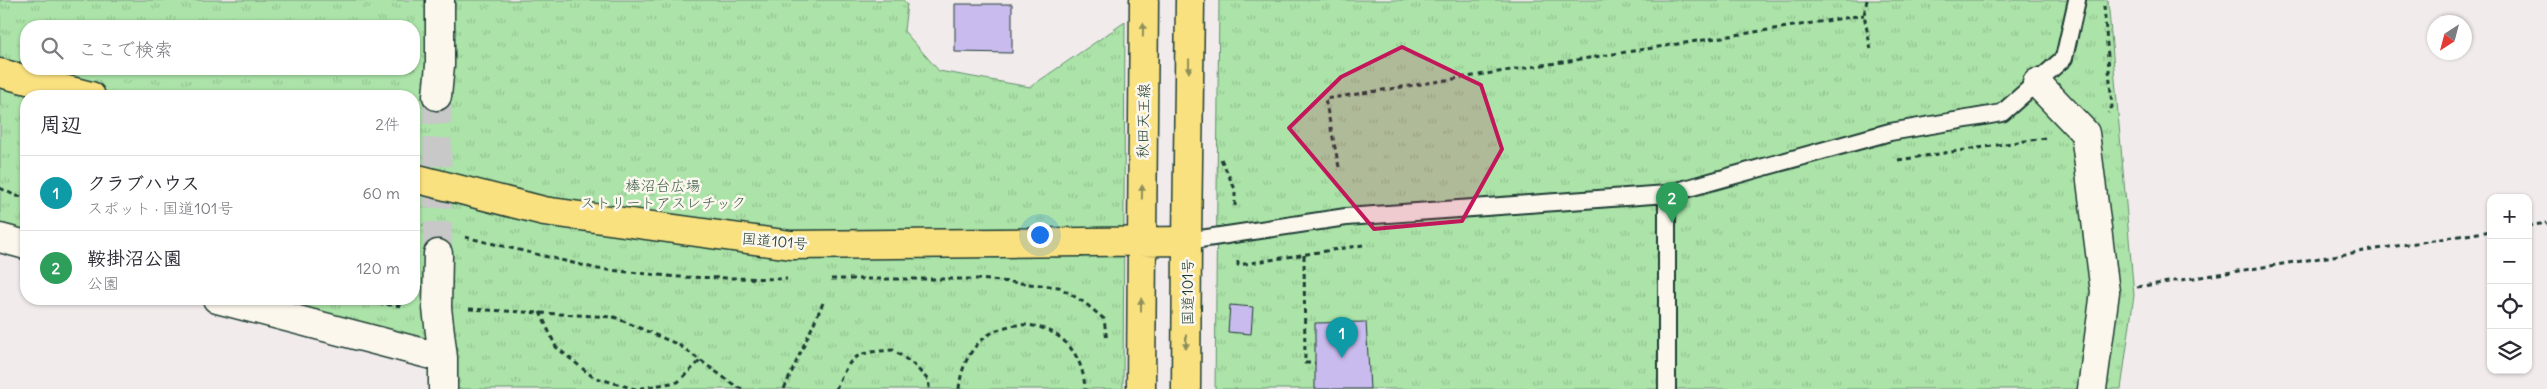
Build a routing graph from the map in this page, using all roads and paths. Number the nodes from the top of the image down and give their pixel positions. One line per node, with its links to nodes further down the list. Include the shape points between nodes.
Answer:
1 (440, 0): 11 (street)
2 (1144, 0): 25 (main road, 秋田天王線, one-way to 2)
3 (1190, 0): 26 (main road, one-way to 26)
4 (1867, 0): 6 (path)
5 (2077, 0): 9 (lane, via 2064,58)
6 (1864, 15): 7 (path); 13 (path, via 1325,99)
7 (1871, 50)
8 (0, 73): 10 (main road)
9 (2037, 83): 16 (lane, via 2002,114 1890,132); 34 (street, via 2086,133)
10 (67, 90)
11 (437, 96)
12 (1218, 152): 18 (path, via 1235,189)
13 (1339, 167)
14 (420, 180): 25 (main road, 国道101号, via 544,211 791,245)
15 (0, 188): 17 (path)
16 (1667, 194): 26 (lane, via 1346,217); 53 (lane)
17 (20, 196)
18 (1235, 208)
19 (420, 224): 22 (path)
20 (2547, 224): 21 (path)
21 (2532, 226)
22 (431, 227)
23 (2487, 232): 34 (path)
24 (0, 238): 27 (street)
25 (1142, 241): 26 (main road, 国道101号); 51 (main road, one-way to 25)
26 (1187, 241): 52 (main road, 国道101号, one-way to 52)
27 (20, 243)
28 (447, 244): 32 (path, via 598,269 679,276); 38 (street)
29 (1237, 255): 31 (path)
30 (1304, 255): 43 (path, via 1305,362)
31 (1238, 265)
32 (793, 279)
33 (822, 279): 40 (path, via 980,279 1060,287 1104,319)
34 (2105, 292): 54 (street)
35 (823, 303): 46 (path)
36 (241, 305): 41 (street)
37 (398, 305): 38 (path)
38 (436, 308): 39 (path); 41 (street)
39 (540, 312): 42 (path, via 614,317 679,345); 42 (path, via 556,347 593,377 634,389 678,382)
40 (1108, 346)
41 (443, 358): 44 (street)
42 (701, 360): 45 (path)
43 (1316, 363)
44 (443, 389)
45 (743, 389)
46 (784, 389)
47 (836, 389): 48 (path, via 847,364 864,353 893,350 929,381)
48 (929, 389)
49 (959, 389): 50 (path, via 961,372 969,352 984,336 1002,327 1024,324 1044,328 1063,339 1079,361)
50 (1085, 389)
51 (1141, 389)
52 (1186, 389)
53 (1667, 389)
54 (2092, 389)

